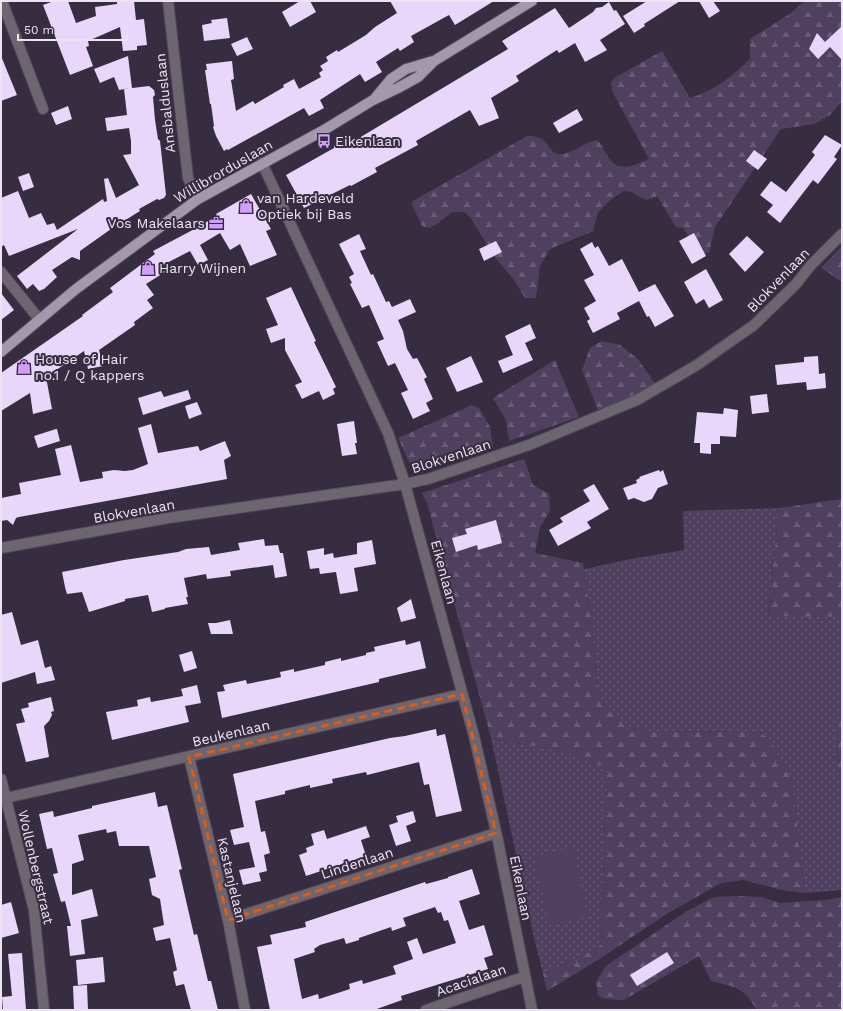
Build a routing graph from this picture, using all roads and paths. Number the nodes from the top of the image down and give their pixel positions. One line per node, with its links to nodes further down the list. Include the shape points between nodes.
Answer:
1 (2, 1): 4 (street)
2 (168, 1): 6 (street, Ansbalduslaan, via 188,178)
3 (532, 1): 5 (main road, Willibrorduslaan, via 434,61 418,77)
4 (43, 109)
5 (262, 164): 6 (main road, Willibrorduslaan); 11 (street, Eikenlaan, via 388,433)
6 (198, 199): 9 (main road, Willibrorduslaan, via 76,288)
7 (842, 234): 11 (street, Blokvenlaan, via 754,325 638,400 529,445 428,479)
8 (1, 272): 9 (street)
9 (39, 319): 10 (main road, Willibrorduslaan)
10 (1, 352)
11 (405, 484): 12 (street, Blokvenlaan, via 168,518); 13 (street, Eikenlaan)
12 (1, 548)
13 (462, 694): 14 (street, Beukenlaan); 17 (street, Eikenlaan)
14 (189, 757): 16 (street, Beukenlaan); 18 (street, Kastanjelaan)
15 (1, 779): 16 (street, Wollenbergstraat)
16 (6, 798): 20 (street, Wollenbergstraat, via 34,910)
17 (496, 833): 18 (street, Lindenlaan); 19 (street, Eikenlaan)
18 (228, 920): 21 (street, Kastanjelaan)
19 (524, 977): 22 (street, Acacialaan); 23 (street, Eikenlaan)
20 (44, 1010)
21 (246, 1010)
22 (426, 1010)
23 (532, 1010)

